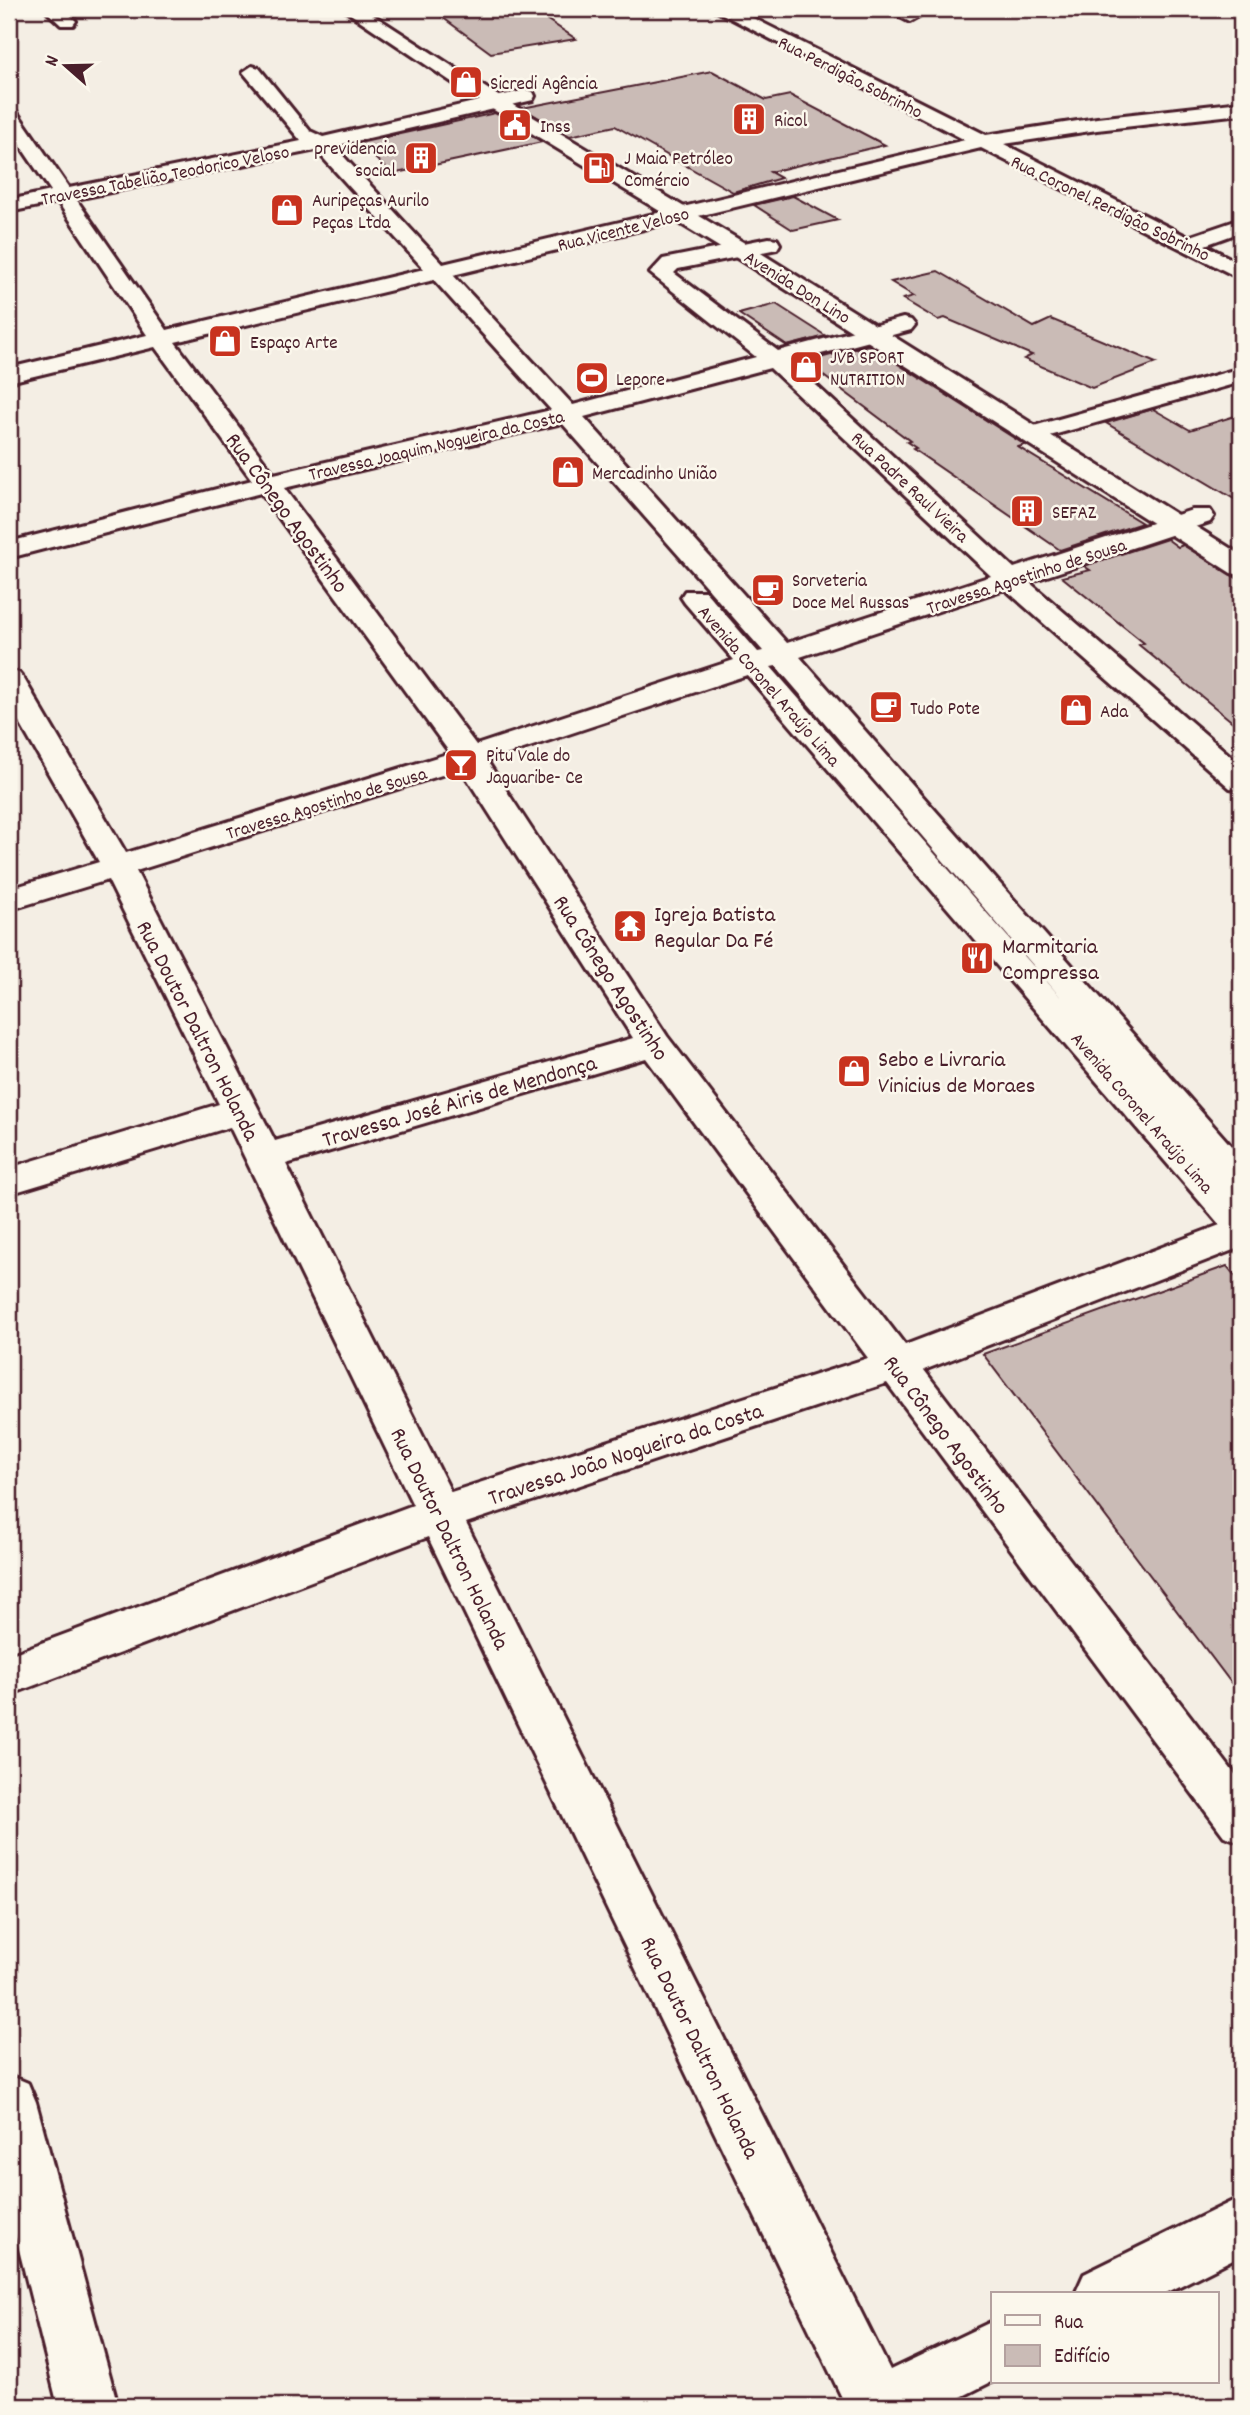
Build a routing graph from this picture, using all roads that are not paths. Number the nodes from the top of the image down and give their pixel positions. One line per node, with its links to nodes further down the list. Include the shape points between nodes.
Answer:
1 (53, 9): 5 (street)
2 (352, 9): 7 (street, Avenida Don Lino)
3 (383, 9): 6 (street, Avenida Don Lino)
4 (722, 9): 14 (street, Rua Perdigão Sobrinho)
5 (67, 21)
6 (450, 50): 7 (street); 9 (street, Avenida Don Lino)
7 (423, 55): 10 (street, Avenida Don Lino)
8 (252, 72): 13 (street, Avenida Coronel Araújo Lima)
9 (526, 96): 10 (street, Travessa Tabelião Teodorico Veloso); 15 (street, Avenida Don Lino)
10 (496, 103): 13 (street, Travessa Tabelião Teodorico Veloso); 16 (street, Avenida Don Lino)
11 (1241, 108): 14 (street, Rua Vicente Veloso)
12 (9, 116): 17 (street, Rua Cônego Agostinho)
13 (308, 141): 17 (street, Travessa Tabelião Teodorico Veloso); 26 (street, Avenida Coronel Araújo Lima)
14 (981, 142): 19 (street, Rua Vicente Veloso); 23 (street, Rua Coronel Perdigão Sobrinho)
15 (609, 147): 16 (street); 19 (street, Avenida Don Lino)
16 (580, 154): 20 (street, Avenida Don Lino)
17 (62, 194): 18 (street, Travessa Tabelião Teodorico Veloso); 29 (street, Rua Cônego Agostinho)
18 (9, 206)
19 (708, 207): 20 (street, Rua Vicente Veloso); 22 (street, Avenida Don Lino)
20 (678, 214): 24 (street, Avenida Don Lino); 26 (street, Rua Vicente Veloso)
21 (1241, 225): 23 (street)
22 (769, 244): 24 (street, Rua Padre Raul Vieira); 27 (street, Avenida Don Lino)
23 (1188, 244): 25 (street, Rua Coronel Perdigão Sobrinho)
24 (740, 250): 28 (street, Avenida Don Lino); 31 (street, Rua Padre Raul Vieira, via 671,264 661,272)
25 (1241, 272)
26 (426, 276): 29 (street, Rua Vicente Veloso); 34 (street, Avenida Coronel Araújo Lima)
27 (836, 285)
28 (877, 323): 30 (street, Travessa Joaquim Nogueira da Costa, via 903,325); 31 (street, Travessa Joaquim Nogueira da Costa); 35 (street, Avenida Don Lino)
29 (161, 339): 32 (street, Rua Vicente Veloso); 38 (street, Rua Cônego Agostinho)
30 (925, 340)
31 (775, 360): 34 (street, Travessa Joaquim Nogueira da Costa); 44 (street, Rua Padre Raul Vieira)
32 (9, 375)
33 (1241, 375): 36 (street)
34 (556, 416): 38 (street, Travessa Joaquim Nogueira da Costa); 40 (street, Avenida Coronel Araújo Lima)
35 (1035, 422): 36 (street); 39 (street, Avenida Don Lino)
36 (1061, 425): 37 (street)
37 (1084, 440)
38 (266, 484): 42 (street, Travessa Joaquim Nogueira da Costa); 48 (street, Rua Cônego Agostinho)
39 (1185, 514): 41 (street, Avenida Don Lino); 43 (street, Avenida Don Lino); 44 (street, Travessa Agostinho de Sousa)
40 (653, 527): 45 (street, Avenida Coronel Araújo Lima); 46 (street, Avenida Coronel Araújo Lima)
41 (1241, 542)
42 (9, 550)
43 (1241, 567)
44 (1012, 580): 45 (street, Travessa Agostinho de Sousa); 51 (street, Rua Padre Raul Vieira)
45 (780, 656): 46 (street, Travessa Agostinho de Sousa); 49 (street, Avenida Coronel Araújo Lima)
46 (751, 664): 48 (street, Travessa Agostinho de Sousa); 50 (street, Avenida Coronel Araújo Lima)
47 (9, 679): 52 (street, Rua Doutor Daltron Holanda)
48 (469, 757): 52 (street, Travessa Agostinho de Sousa); 56 (street, Rua Cônego Agostinho)
49 (876, 765): 50 (street); 53 (street, Avenida Coronel Araújo Lima)
50 (846, 773): 53 (street, Avenida Coronel Araújo Lima)
51 (1241, 781)
52 (118, 867): 54 (street, Travessa Agostinho de Sousa); 57 (street, Rua Doutor Daltron Holanda)
53 (955, 877): 55 (street, Avenida Coronel Araújo Lima)
54 (9, 900)
55 (1096, 1036): 60 (street, Avenida Coronel Araújo Lima); 61 (street, Avenida Coronel Araújo Lima)
56 (654, 1044): 58 (street, Travessa José Airis de Mendonça); 63 (street, Rua Cônego Agostinho)
57 (239, 1111): 58 (street, Rua Doutor Daltron Holanda); 59 (street)
58 (264, 1157): 64 (street, Rua Doutor Daltron Holanda)
59 (9, 1181)
60 (1241, 1181)
61 (1241, 1223)
62 (1241, 1232): 63 (street, Travessa João Nogueira da Costa)
63 (895, 1364): 64 (street, Travessa João Nogueira da Costa); 66 (street, Rua Cônego Agostinho)
64 (439, 1514): 65 (street, Travessa João Nogueira da Costa); 72 (street, Rua Doutor Daltron Holanda)
65 (9, 1675)
66 (1241, 1820)
67 (9, 2102): 71 (street)
68 (1241, 2225): 69 (street)
69 (1108, 2292)
70 (991, 2351): 72 (street)
71 (88, 2406)
72 (879, 2406)

